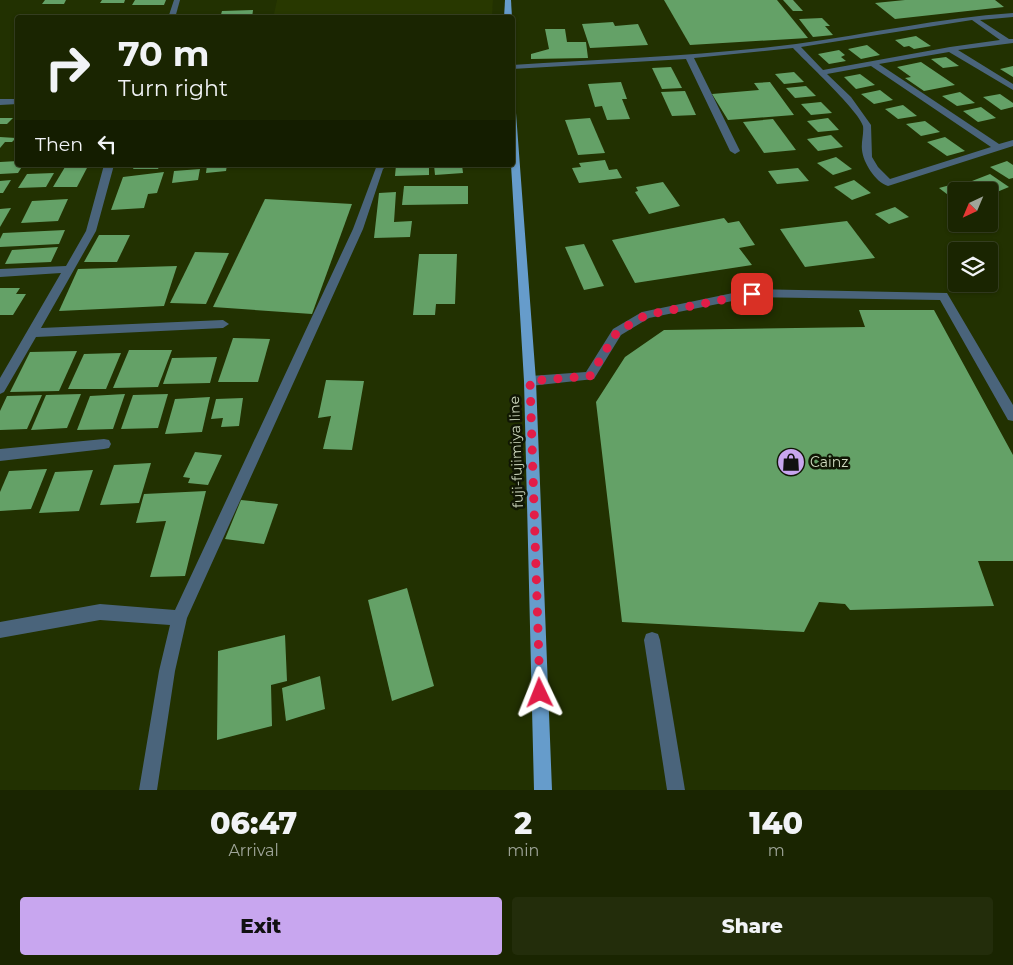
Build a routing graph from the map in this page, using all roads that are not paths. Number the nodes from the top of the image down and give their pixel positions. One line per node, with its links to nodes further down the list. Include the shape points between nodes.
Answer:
1 (177, 0): 3 (street)
2 (508, 0): 4 (main road)
3 (172, 15)
4 (508, 15)
5 (1013, 15): 6 (street)
6 (973, 18): 7 (street); 8 (street)
7 (1009, 41): 9 (street)
8 (795, 46): 10 (street); 13 (street)
9 (950, 49): 11 (street); 14 (street)
10 (689, 56): 12 (street); 19 (street)
11 (874, 64): 13 (street); 18 (street)
12 (515, 67)
13 (823, 72): 18 (street, via 867,125 865,153 873,168 888,183)
14 (1013, 88)
15 (15, 101): 16 (street)
16 (0, 102)
17 (1013, 143): 18 (street)
18 (997, 147)
19 (735, 150)
20 (515, 158): 27 (main road, fuji-fujimiya line)
21 (108, 167): 23 (street, via 91,231)
22 (381, 167): 32 (street, via 358,229 200,566)
23 (69, 269): 24 (street); 26 (street)
24 (0, 273)
25 (223, 324): 26 (street)
26 (32, 333): 28 (street)
27 (530, 381): 29 (street, via 590,376 617,332 646,315 665,311 752,294 943,296); 36 (main road, fuji-fujimiya line)
28 (0, 389)
29 (1013, 416)
30 (104, 444): 31 (street)
31 (0, 455)
32 (179, 618): 33 (street, via 100,612); 35 (street)
33 (0, 630)
34 (652, 640): 37 (street)
35 (148, 790)
36 (543, 790)
37 (676, 790)

